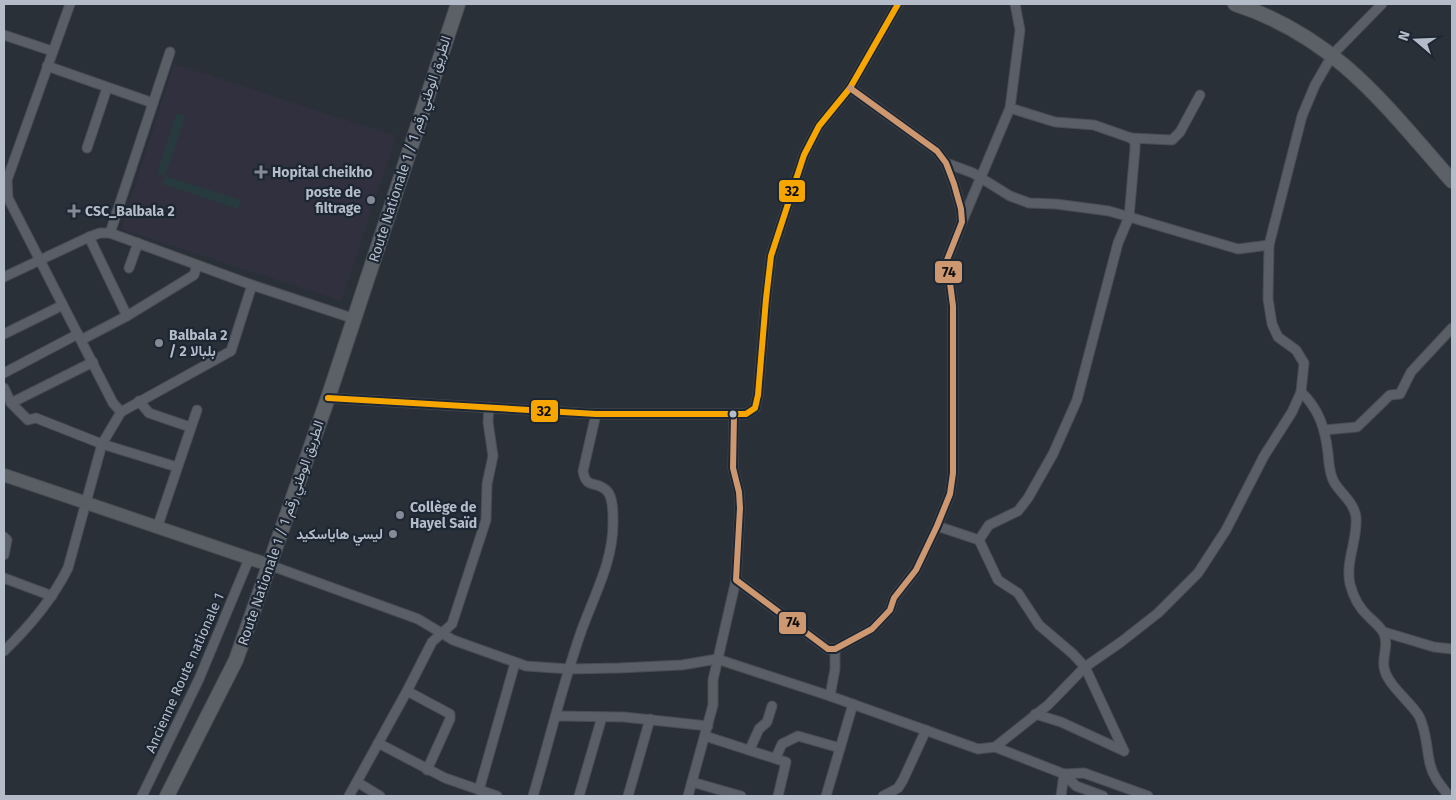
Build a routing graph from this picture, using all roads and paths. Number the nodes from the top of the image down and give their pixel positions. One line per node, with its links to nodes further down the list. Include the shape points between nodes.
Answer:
1 (70, 4): 8 (street)
2 (458, 4): 35 (main road, Route Nationale 1 / الطريق الوطني رقم 1)
3 (898, 4): 13 (street)
4 (1015, 4): 16 (street, via 1020,30)
5 (1235, 4): 10 (main road, via 1288,25)
6 (1382, 4): 10 (street)
7 (4, 34): 8 (street)
8 (52, 51): 11 (street)
9 (170, 52): 15 (street)
10 (1333, 54): 21 (main road, via 1380,98); 27 (street, via 1302,116)
11 (47, 66): 12 (street); 28 (street, via 7,180 8,198)
12 (107, 88): 15 (street); 18 (street)
13 (850, 88): 19 (street, via 930,144); 50 (street, via 819,126 804,156 771,256 758,395 754,408 746,414)
14 (1200, 95): 17 (street, via 1180,132 1172,140)
15 (153, 102): 24 (street)
16 (1010, 108): 17 (street, via 1055,122 1094,125); 20 (street)
17 (1131, 138): 22 (street, via 1135,149)
18 (87, 148)
19 (946, 163): 20 (street); 23 (street, via 962,209)
20 (982, 178): 22 (street, via 1010,196 1029,203 1109,211); 23 (street)
21 (1452, 181)
22 (1129, 217): 27 (street, via 1238,249); 60 (street, via 1118,243 1077,400 1066,427 1018,511 989,526)
23 (962, 222): 57 (street, via 947,260 953,306 953,473 950,494)
24 (110, 233): 25 (street); 26 (street)
25 (89, 237): 28 (street); 34 (street)
26 (138, 244): 29 (street); 30 (street)
27 (1269, 245): 42 (street, via 1268,299 1272,324 1278,336 1296,350 1304,363)
28 (38, 260): 31 (street); 33 (street)
29 (197, 265): 32 (street); 34 (street, via 194,275)
30 (129, 268)
31 (4, 277)
32 (252, 285): 35 (street); 44 (street, via 231,351)
33 (61, 306): 37 (street); 38 (street)
34 (128, 316): 38 (street)
35 (355, 319): 43 (main road, Route Nationale 1 / الطريق الوطني رقم 1)
36 (1452, 328): 52 (street, via 1415,367 1400,394 1390,395 1357,427)
37 (4, 334)
38 (80, 337): 39 (street); 40 (street)
39 (93, 362): 45 (street); 48 (street, via 113,403)
40 (4, 373)
41 (4, 388): 45 (street)
42 (1301, 392): 52 (street, via 1312,402); 74 (street, via 1226,530 1198,573 1158,613)
43 (328, 398): 46 (street); 63 (main road, Route Nationale 1 / الطريق الوطني رقم 1)
44 (139, 401): 48 (street); 51 (street, via 149,413)
45 (11, 403): 53 (street, via 28,420 36,418)
46 (488, 407): 49 (street); 68 (street, via 493,456 487,484 486,520 452,624)
47 (197, 410): 51 (street)
48 (121, 412): 53 (street)
49 (596, 414): 50 (street); 75 (street, via 583,471 589,483 602,488 610,497 614,519 611,548 602,582)
50 (734, 415): 65 (street, via 732,468 740,508)
51 (190, 427): 54 (street)
52 (1324, 430): 67 (street, via 1330,473 1354,508 1356,518 1348,570 1350,586 1366,615)
53 (102, 444): 54 (street); 56 (street)
54 (177, 466): 58 (street)
55 (4, 475): 56 (main road)
56 (84, 504): 58 (main road); 66 (street, via 68,568)
57 (937, 526): 60 (street); 69 (street, via 916,570 882,620)
58 (157, 528): 62 (main road)
59 (4, 537): 61 (street, via 7,540)
60 (979, 540): 74 (street, via 998,580 1018,593 1039,626)
61 (4, 555)
62 (249, 559): 63 (main road); 98 (street, Ancienne Route nationale 1, via 199,679)
63 (271, 566): 68 (street, via 418,619); 99 (main road, Route Nationale 1 / الطريق الوطني رقم 1, via 236,660)
64 (4, 578): 66 (street)
65 (736, 580): 69 (street, via 828,649); 72 (street)
66 (52, 596): 71 (street)
67 (1384, 632): 70 (street, via 1424,645); 116 (street, via 1383,667 1387,677 1420,718 1434,777)
68 (441, 633): 73 (street); 76 (street, via 432,642)
69 (835, 649): 77 (street)
70 (1452, 649)
71 (4, 651)
72 (717, 659): 75 (street, via 682,665); 77 (street); 84 (street, via 713,680 714,705)
73 (515, 663): 75 (street); 96 (street)
74 (1085, 667): 80 (street, via 1060,695); 80 (street, via 1124,751 1061,722)
75 (569, 669): 81 (street)
76 (407, 691): 87 (street); 92 (street, via 450,714)
77 (830, 696): 78 (street)
78 (852, 704): 85 (street); 89 (street)
79 (772, 706): 90 (street, via 767,722 759,729)
80 (1035, 714): 88 (street)
81 (556, 716): 82 (street); 104 (street)
82 (602, 717): 83 (street); 105 (street)
83 (650, 719): 84 (street); 106 (street)
84 (708, 726): 86 (street)
85 (926, 730): 88 (street, via 978,749); 97 (street)
86 (705, 736): 90 (street); 95 (street)
87 (378, 744): 92 (street); 94 (street)
88 (995, 747): 93 (street)
89 (840, 748): 91 (street, via 798,736 782,744); 110 (street)
90 (750, 749): 91 (street)
91 (776, 757): 109 (street, via 786,762)
92 (427, 770): 96 (street)
93 (1064, 774): 113 (street); 114 (street, via 1076,786); 115 (street, via 1084,773)
94 (357, 782): 100 (street); 101 (street)
95 (692, 782): 107 (street); 108 (street)
96 (476, 788): 102 (street); 103 (street)
97 (898, 788): 111 (street); 112 (street)
98 (142, 796)
99 (167, 796)
100 (349, 796)
101 (380, 796)
102 (468, 796)
103 (497, 796)
104 (533, 796)
105 (580, 796)
106 (628, 796)
107 (688, 796)
108 (741, 796)
109 (778, 796)
110 (826, 796)
111 (883, 796)
112 (902, 796)
113 (1061, 796)
114 (1104, 796)
115 (1148, 796)
116 (1449, 796)

